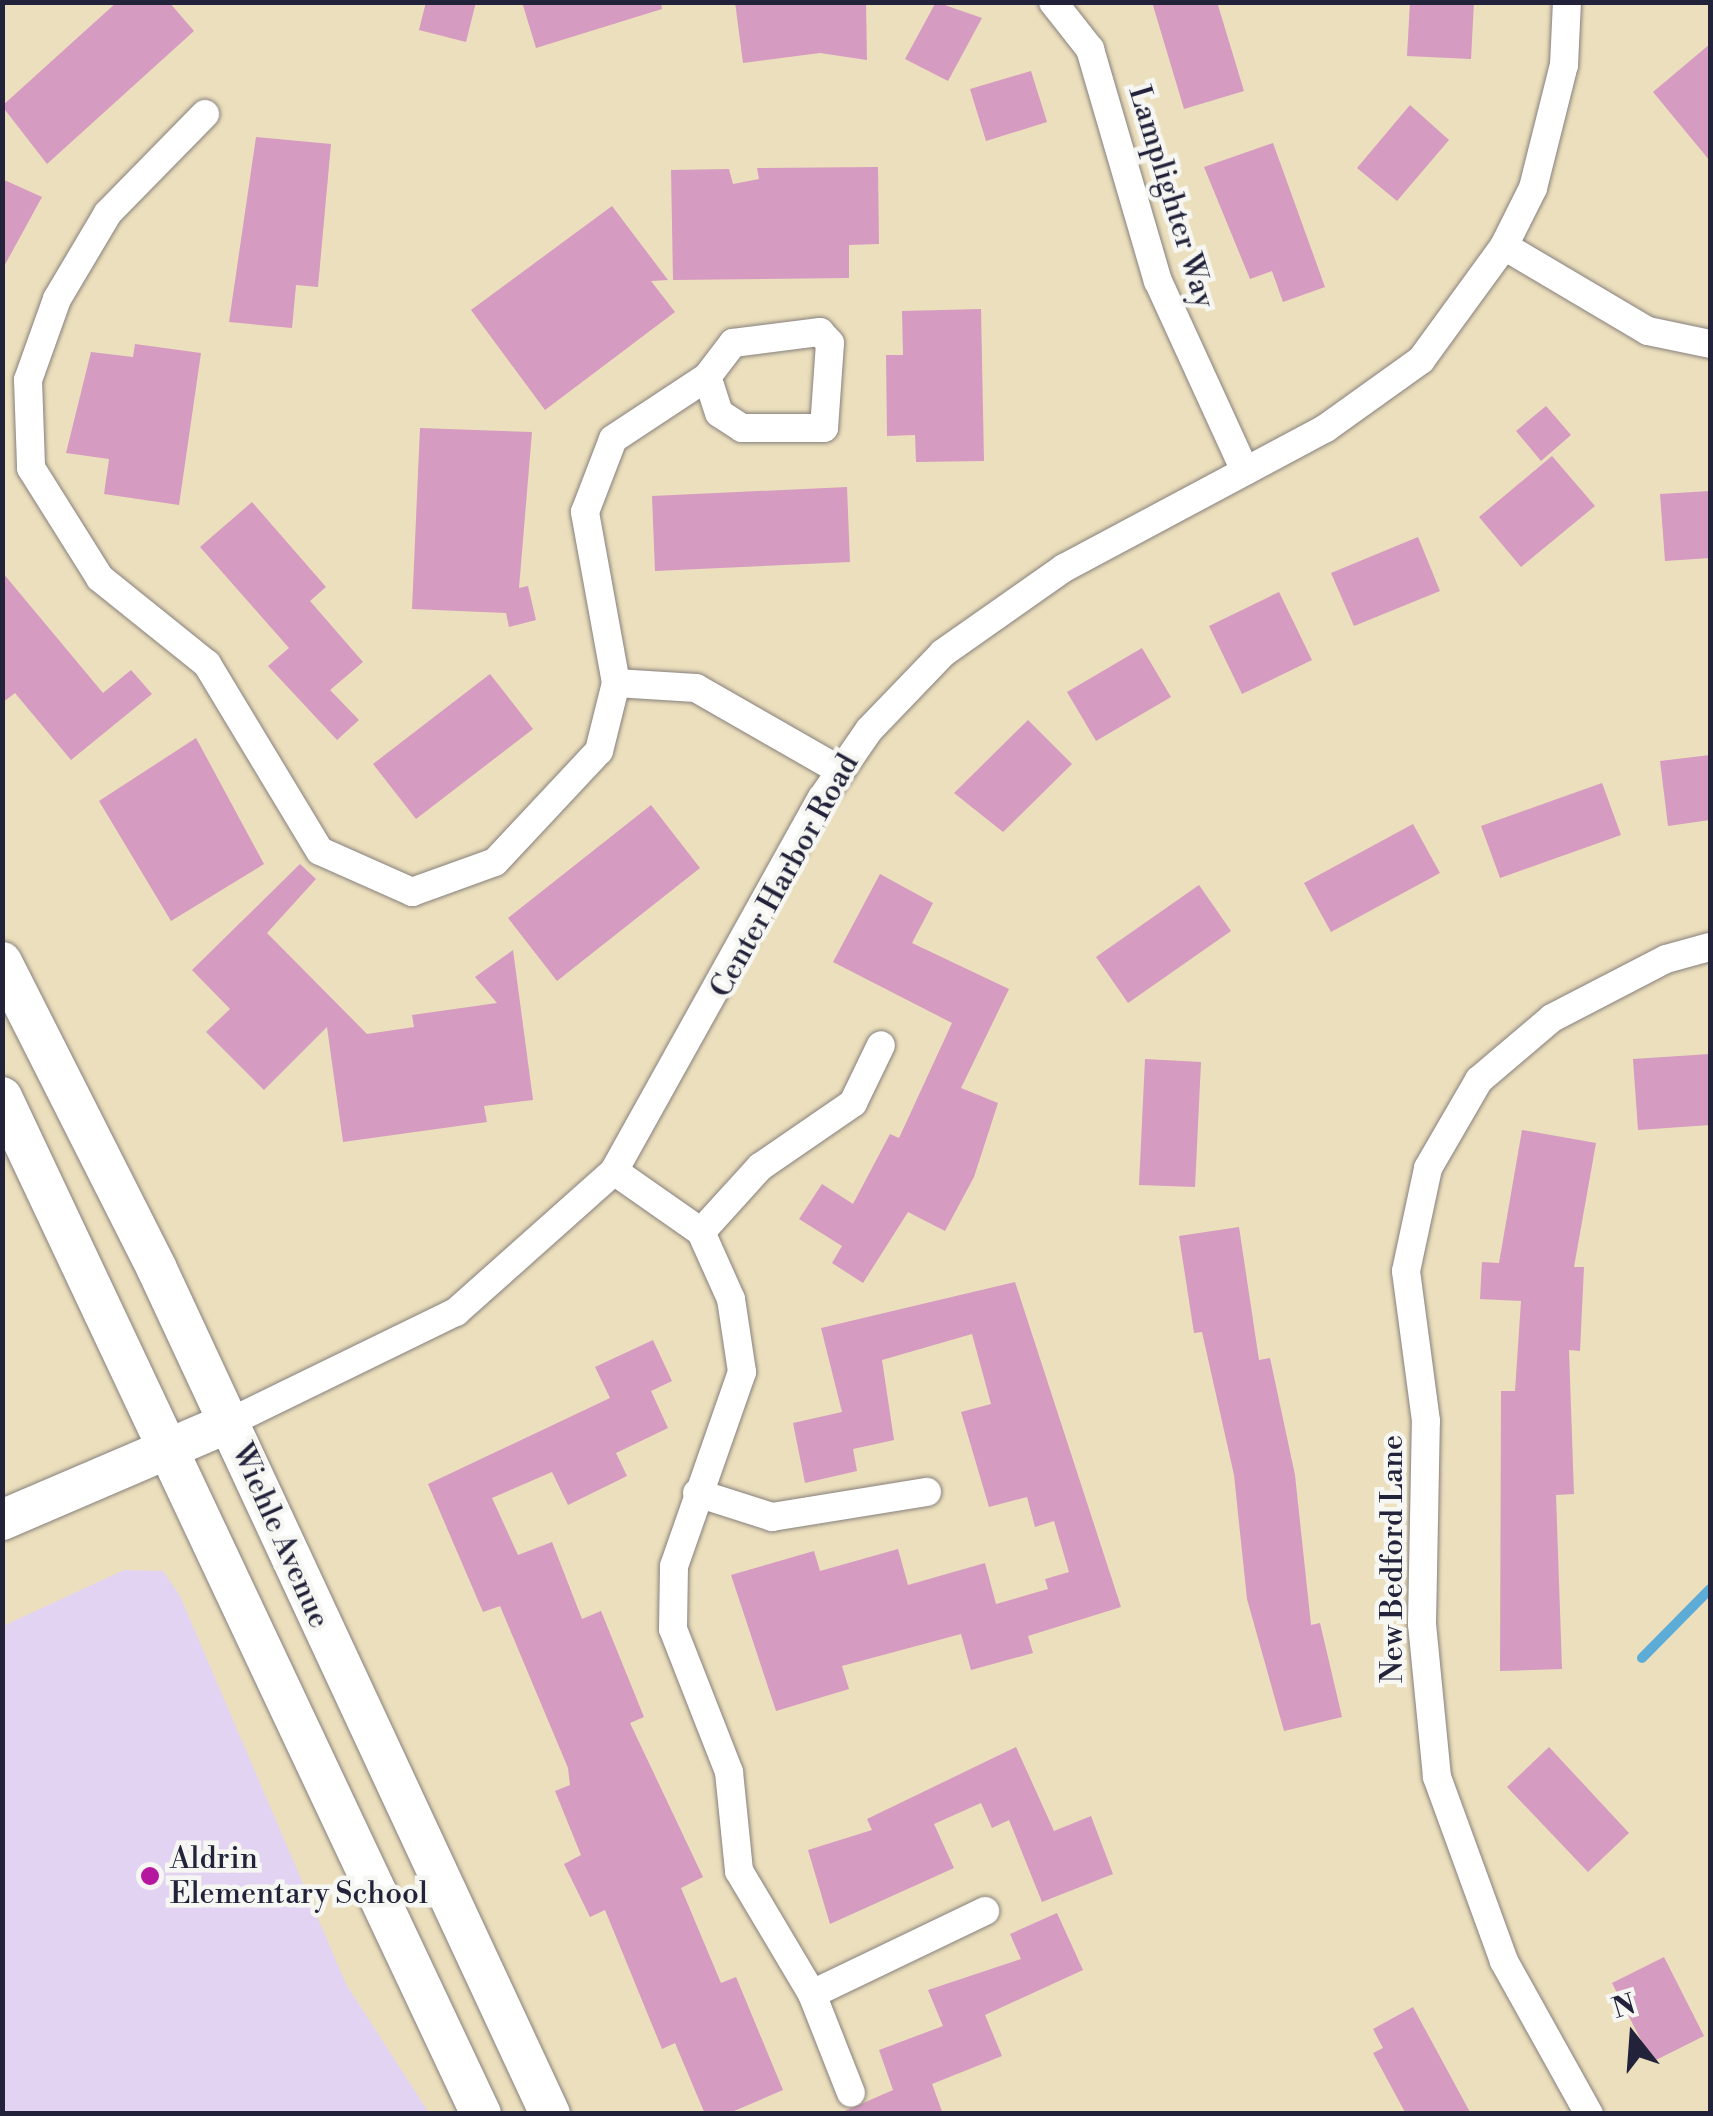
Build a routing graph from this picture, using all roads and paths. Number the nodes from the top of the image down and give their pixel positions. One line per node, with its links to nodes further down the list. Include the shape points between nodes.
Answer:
1 (1054, 2): 7 (street, Lamplighter Way, via 1090,49 1158,281)
2 (1567, 2): 4 (street, Center Harbor Road, via 1552,128)
3 (205, 114): 8 (street, via 108,213 57,298 28,380 31,468 100,578 207,664 320,851 412,892 495,862 548,812 599,751)
4 (1504, 246): 5 (street, via 1648,331); 7 (street, Center Harbor Road, via 1420,360 1372,400)
5 (1710, 344)
6 (707, 378): 6 (street, via 732,343 820,332 833,374 824,428 742,428 719,413); 8 (street, via 614,440 585,512)
7 (1245, 472): 9 (street, Center Harbor Road, via 998,610 912,682)
8 (616, 683): 9 (street, via 696,688)
9 (840, 771): 14 (street, Center Harbor Road)
10 (1710, 946): 26 (street, New Bedford Lane, via 1666,958 1552,1018 1479,1080 1428,1168 1406,1270 1426,1422 1422,1624 1437,1776 1504,1960)
11 (2, 962): 16 (main road, Wiehle Avenue)
12 (881, 1044): 15 (street, via 853,1103 760,1167)
13 (2, 1096): 17 (main road, Wiehle Avenue)
14 (614, 1171): 15 (street); 16 (street, Center Harbor Road, via 456,1312)
15 (701, 1232): 19 (street, via 732,1298 742,1372)
16 (228, 1423): 17 (main road, Center Harbor Road); 25 (main road, Wiehle Avenue)
17 (170, 1448): 20 (main road, Center Harbor Road); 24 (main road, Wiehle Avenue)
18 (927, 1492): 19 (street, via 772,1517)
19 (697, 1493): 22 (street, via 674,1566 673,1629 728,1772 739,1870)
20 (2, 1520)
21 (985, 1911): 22 (street)
22 (812, 1994): 23 (street)
23 (851, 2093)
24 (481, 2114)
25 (550, 2114)
26 (1588, 2114)

